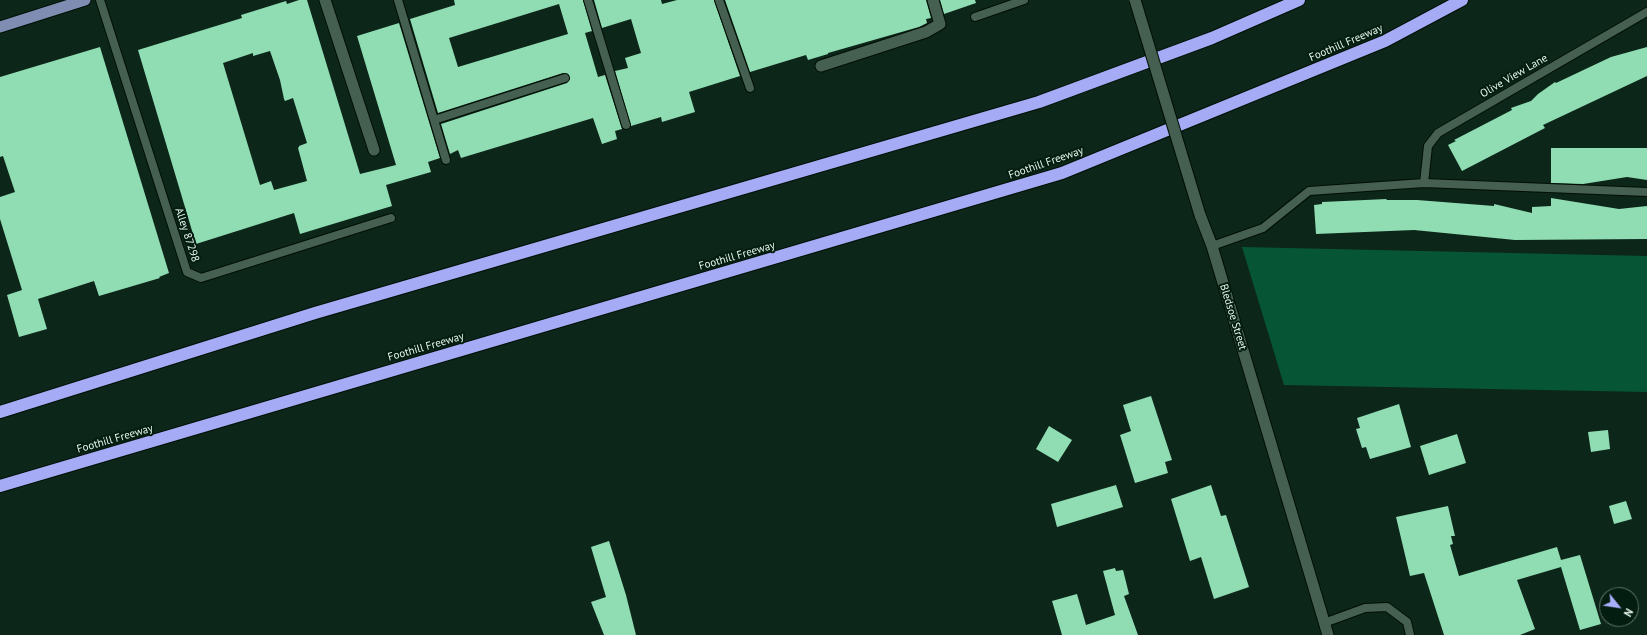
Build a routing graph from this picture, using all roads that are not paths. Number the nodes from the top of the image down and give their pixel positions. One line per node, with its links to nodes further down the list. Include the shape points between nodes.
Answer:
1 (85, 0): 14 (main road)
2 (100, 0): 24 (lane, Alley 87298, via 187,272 201,278)
3 (325, 0): 20 (street)
4 (398, 0): 18 (lane)
5 (588, 0): 19 (lane)
6 (720, 0): 17 (lane)
7 (932, 0): 15 (street, via 940,24 926,32)
8 (1024, 0): 13 (lane)
9 (1135, 0): 25 (street, Bledsoe Street, bridge, via 1200,215)
10 (1299, 0): 26 (highway, via 1212,38 1039,102 323,311)
11 (1462, 0): 27 (highway, Foothill Freeway, via 1385,41 1062,173)
12 (1647, 12): 22 (lane, Olive View Lane, via 1438,133 1428,146)
13 (975, 17)
14 (0, 27)
15 (821, 66)
16 (565, 78): 18 (lane)
17 (750, 88)
18 (434, 120): 21 (lane)
19 (626, 125)
20 (374, 150)
21 (446, 160)
22 (1424, 183): 23 (lane); 25 (lane, via 1309,191 1263,228)
23 (1647, 192)
24 (391, 218)
25 (1212, 246): 28 (street, Bledsoe Street)
26 (0, 412)
27 (0, 486)
28 (1324, 623): 29 (street, Bledsoe Street); 30 (lane, via 1365,608 1387,607 1407,622)
29 (1328, 635)
30 (1410, 635)

